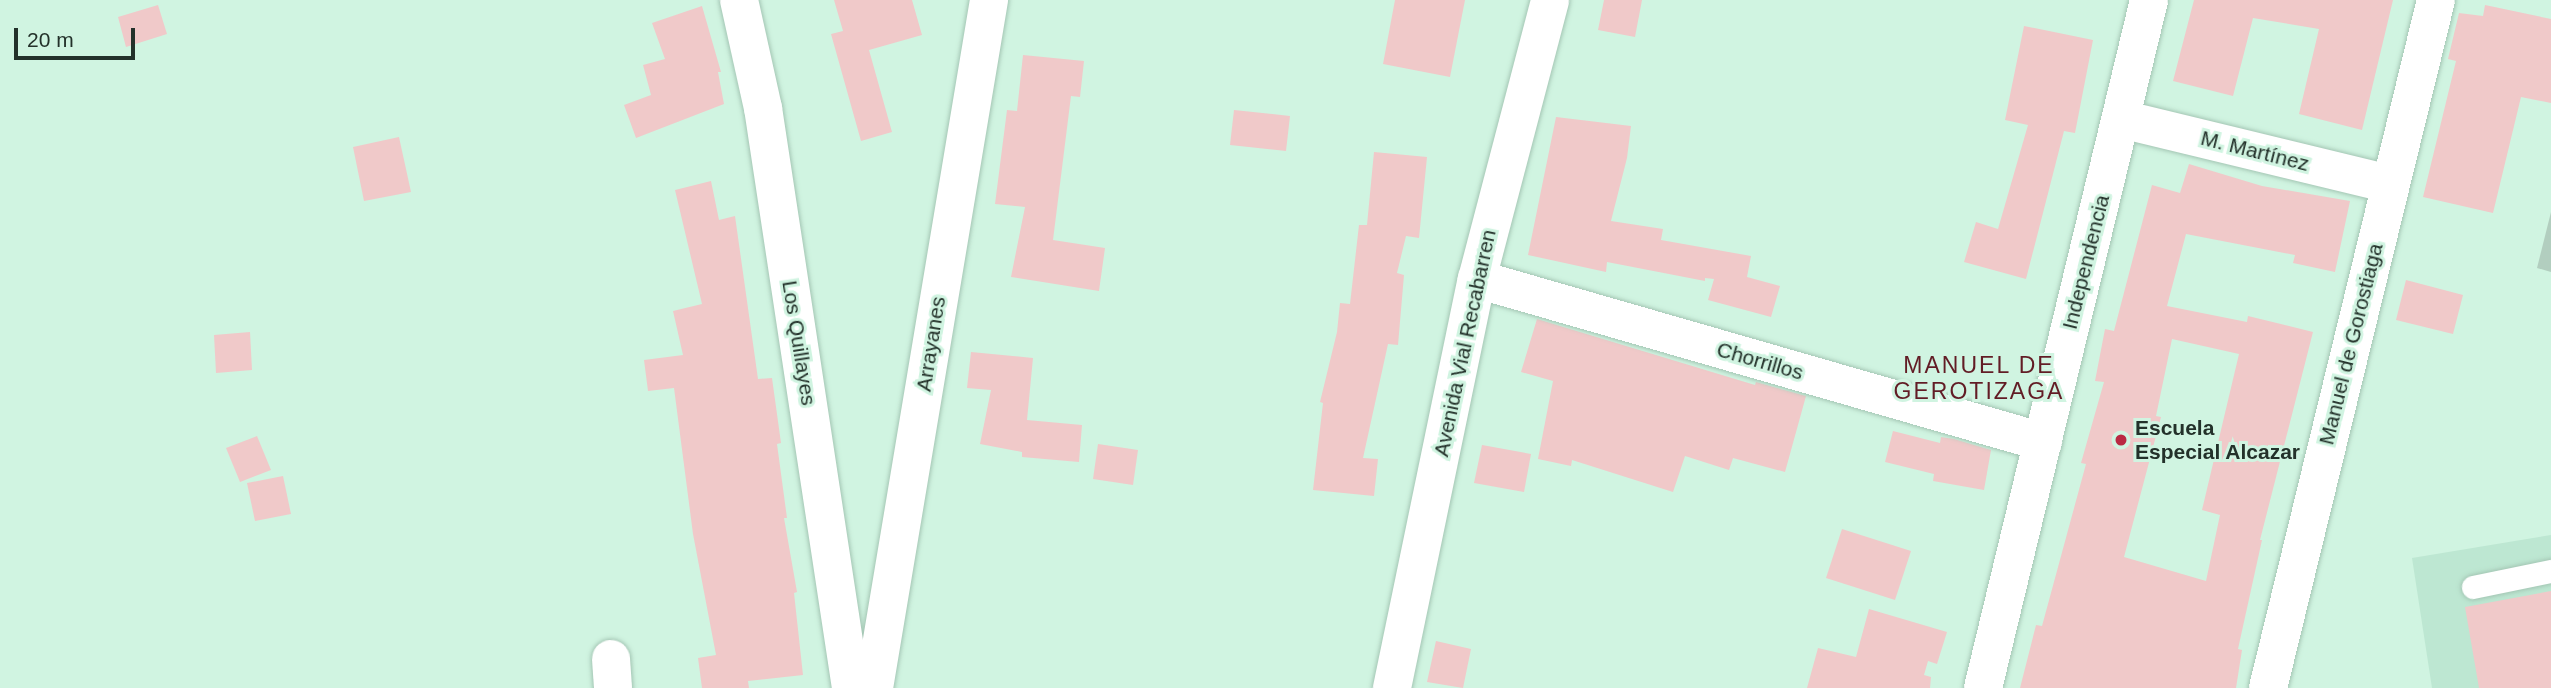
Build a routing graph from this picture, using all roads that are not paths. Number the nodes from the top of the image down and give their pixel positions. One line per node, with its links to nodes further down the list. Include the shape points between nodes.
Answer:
1 (739, 0): 12 (street, Los Quillayes, via 763,108)
2 (989, 0): 13 (street, Arrayanes)
3 (1550, 0): 8 (street, Avenida Vial Recabarren)
4 (2150, 0): 6 (street, Independencia)
5 (2436, 0): 7 (street, Manuel de Gorostiaga)
6 (2121, 119): 7 (street, M. Martínez); 9 (street, Independencia)
7 (2389, 184): 16 (street, Manuel de Gorostiaga)
8 (1476, 279): 9 (street, Chorrillos); 14 (street, Avenida Vial Recabarren)
9 (2043, 442): 15 (street, Independencia)
10 (2551, 571): 11 (lane)
11 (2473, 586)
12 (851, 688)
13 (874, 688)
14 (1392, 688)
15 (1983, 688)
16 (2268, 688)

